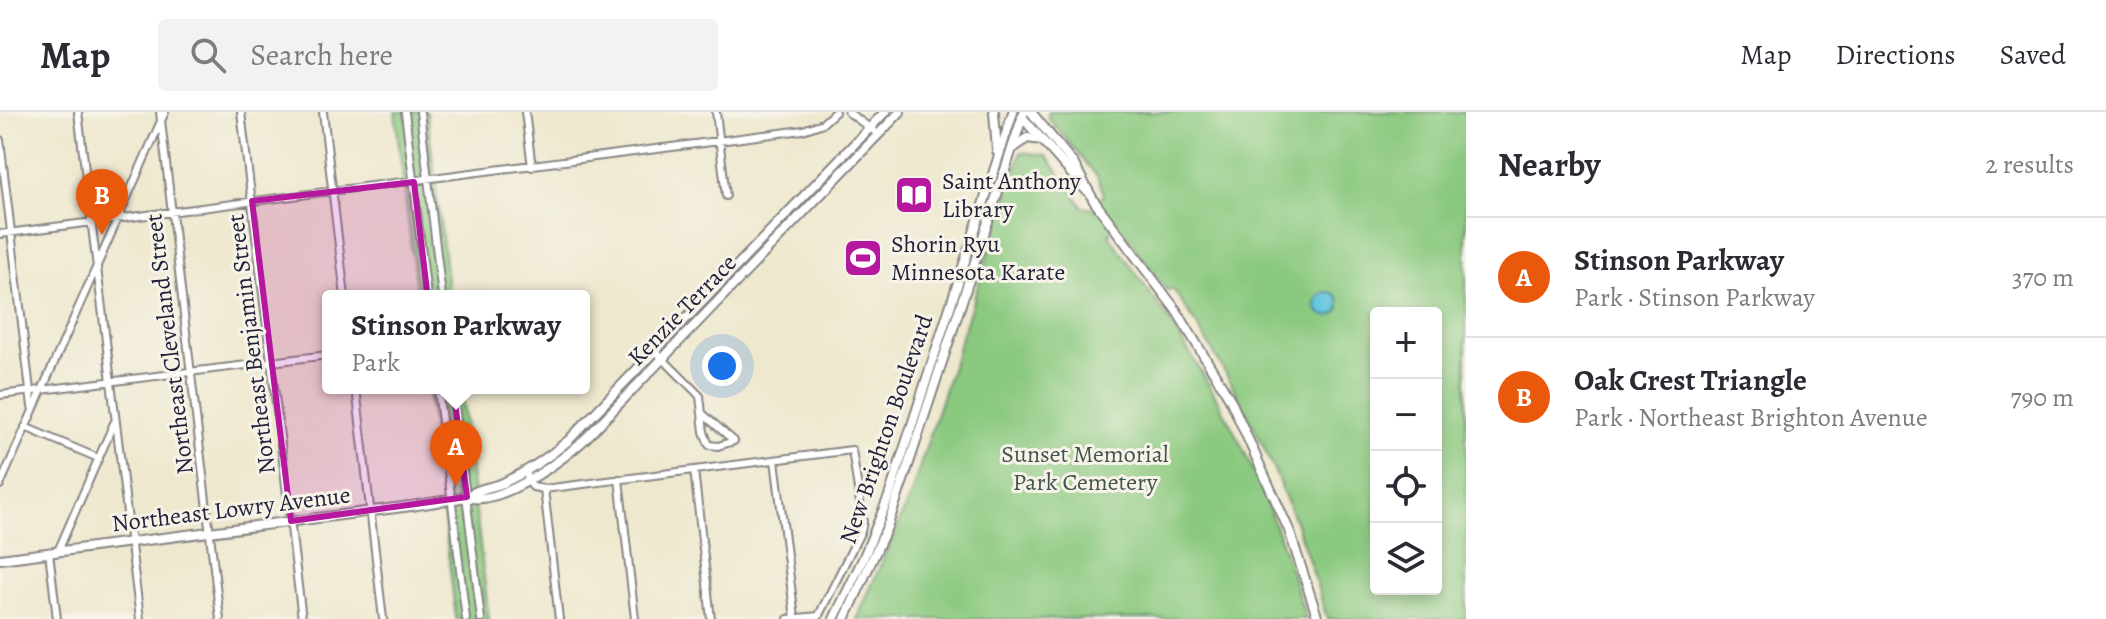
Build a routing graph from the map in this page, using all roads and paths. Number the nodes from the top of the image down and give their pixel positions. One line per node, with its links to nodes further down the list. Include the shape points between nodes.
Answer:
1 (78, 112): 31 (street)
2 (241, 112): 28 (street, Northeast Benjamin Street)
3 (323, 112): 26 (street)
4 (405, 112): 24 (street)
5 (420, 112): 23 (street)
6 (525, 112): 22 (street)
7 (716, 112): 18 (street)
8 (835, 112): 18 (street, via 803,130)
9 (848, 112): 15 (street)
10 (885, 112): 15 (main road, Kenzie Terrace)
11 (900, 112): 16 (main road, Kenzie Terrace)
12 (994, 112): 21 (main road)
13 (1022, 113): 19 (main road); 20 (main road, New Brighton Boulevard); 21 (main road, New Brighton Boulevard); 25 (main road, via 1073,163)
14 (162, 115): 29 (street, Northeast Cleveland Street); 30 (street)
15 (870, 128): 16 (street); 38 (main road, Kenzie Terrace)
16 (878, 134): 40 (main road, Kenzie Terrace)
17 (0, 140): 32 (street)
18 (719, 141): 22 (street); 27 (street)
19 (1045, 141): 20 (main road, via 1027,138); 25 (main road)
20 (1012, 150): 84 (main road, New Brighton Boulevard, via 887,527)
21 (997, 160): 83 (main road, New Brighton Boulevard, via 889,496)
22 (532, 167): 23 (street)
23 (429, 180): 24 (street); 37 (street)
24 (414, 182): 26 (street); 36 (street)
25 (1087, 191): 85 (main road, via 1176,310 1230,399 1289,530)
26 (332, 192): 28 (street); 35 (street)
27 (726, 196)
28 (252, 201): 29 (street); 41 (street, Northeast Benjamin Street)
29 (172, 212): 30 (street); 42 (street, Northeast Cleveland Street)
30 (119, 219): 31 (street); 34 (street)
31 (91, 222): 32 (street); 34 (street)
32 (11, 232): 33 (street); 45 (street)
33 (0, 234)
34 (97, 268): 43 (street); 44 (street)
35 (344, 290)
36 (426, 290)
37 (441, 290)
38 (655, 351): 40 (street); 56 (main road, Kenzie Terrace, via 569,440)
39 (322, 356): 41 (street)
40 (663, 359): 51 (street, via 697,391); 59 (main road, Kenzie Terrace, via 576,448)
41 (271, 362): 42 (street); 65 (street, Northeast Benjamin Street)
42 (191, 372): 43 (street); 66 (street, Northeast Cleveland Street)
43 (110, 382): 44 (street); 52 (street)
44 (41, 390): 45 (street); 50 (street)
45 (30, 392): 49 (street); 50 (street)
46 (357, 394): 64 (street)
47 (439, 394): 63 (street)
48 (454, 394): 62 (street)
49 (0, 395)
50 (32, 410): 53 (street)
51 (703, 414): 51 (street, via 734,438 734,441 709,445)
52 (115, 421): 54 (street); 67 (street)
53 (25, 427): 54 (street); 60 (street)
54 (98, 458): 68 (street)
55 (775, 460): 57 (street); 70 (street, New Brighton Boulevard, via 852,450 863,522); 71 (street)
56 (526, 470): 59 (street); 62 (main road, Kenzie Terrace)
57 (694, 470): 58 (street); 81 (street)
58 (619, 479): 61 (street); 80 (street)
59 (528, 481): 61 (street); 62 (main road, Kenzie Terrace)
60 (0, 485)
61 (541, 489): 79 (street)
62 (467, 497): 63 (main road, Northeast Lowry Avenue); 78 (street)
63 (452, 500): 64 (main road, Northeast Lowry Avenue); 77 (street)
64 (371, 512): 65 (main road, Northeast Lowry Avenue); 76 (street)
65 (291, 521): 66 (main road, Northeast Lowry Avenue); 75 (street, Northeast Benjamin Street)
66 (210, 532): 67 (main road, Northeast Lowry Avenue); 74 (street, Northeast Cleveland Street)
67 (130, 542): 68 (main road, Northeast Lowry Avenue); 73 (street)
68 (53, 552): 69 (main road, Northeast Lowry Avenue); 72 (street)
69 (0, 559)
70 (818, 617): 71 (street)
71 (795, 618): 82 (street)
72 (57, 619)
73 (140, 619)
74 (220, 619)
75 (302, 619)
76 (383, 619)
77 (466, 619)
78 (481, 619)
79 (559, 619)
80 (635, 619)
81 (711, 619)
82 (788, 619)
83 (834, 619)
84 (845, 619)
85 (1318, 619)

